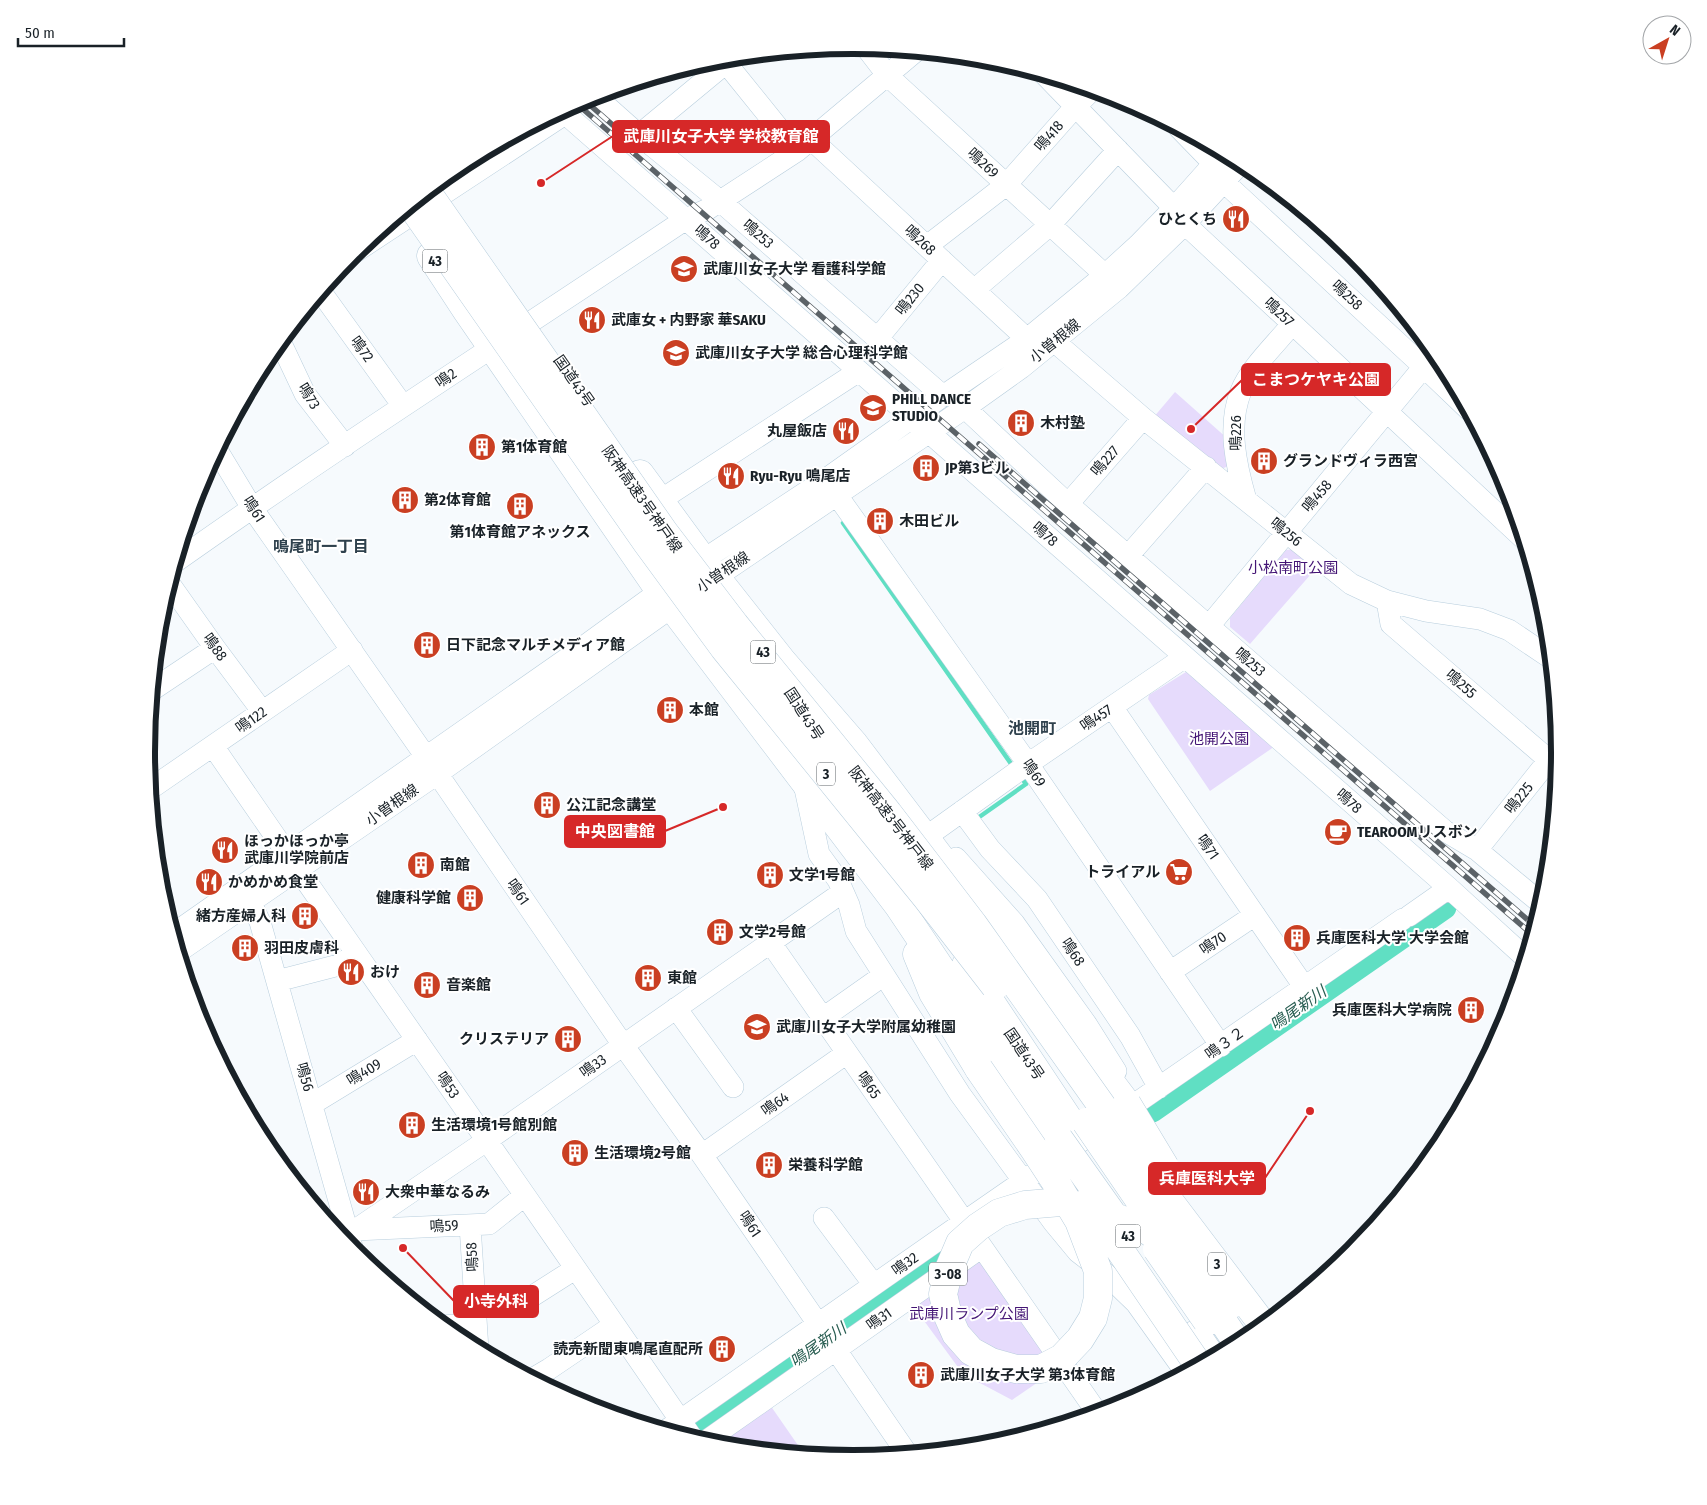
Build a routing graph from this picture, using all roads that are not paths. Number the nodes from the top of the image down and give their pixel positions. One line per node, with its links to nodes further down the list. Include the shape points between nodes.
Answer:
1 (871, 54): 5 (street, 鳴269)
2 (910, 56): 5 (street, 鳴2)
3 (728, 65): 14 (street, 鳴268)
4 (717, 67): 11 (street)
5 (888, 76): 14 (street, 鳴2); 18 (street, 鳴269)
6 (1053, 84): 9 (street, 鳴257)
7 (1088, 95): 9 (street, 鳴418)
8 (601, 101): 11 (street, 鳴253)
9 (1075, 107): 15 (street, 鳴257); 18 (street, 鳴418)
10 (567, 116): 25 (street, 鳴78)
11 (639, 135): 21 (street, 鳴253)
12 (515, 141): 16 (street)
13 (1196, 143): 17 (street, 鳴258)
14 (805, 146): 21 (street, 鳴2); 27 (street, 鳴268)
15 (1118, 150): 24 (street, 鳴257); 26 (street)
16 (474, 166)
17 (1221, 166): 24 (street, 小曽根線); 38 (street, 鳴258)
18 (1006, 185): 26 (street, 鳴269); 27 (street, 鳴418)
19 (436, 192): 31 (highway, 国道43号 / 43)
20 (436, 192): 129 (highway, 阪神高速3号神戸線 / 3, bridge, via 664,532 973,924)
21 (720, 201): 25 (street, 鳴2); 33 (street, 鳴253)
22 (408, 214): 36 (highway, 43, via 467,311)
23 (409, 214): 130 (highway, 阪神高速3号神戸線 / 3, bridge, via 724,648 926,897)
24 (1180, 216): 28 (street, 小曽根線); 32 (street, 鳴257); 35 (street, 小曽根線, via 1119,288)
25 (686, 219): 31 (street, 鳴2); 39 (street, 鳴78)
26 (1050, 225): 28 (street, 鳴269); 29 (street)
27 (934, 253): 29 (street, 鳴268); 33 (street, 鳴230)
28 (1105, 276): 34 (street, 小曽根線)
29 (974, 290): 34 (street, 鳴268)
30 (324, 296): 41 (street, 鳴72)
31 (532, 322): 36 (street, 鳴2); 52 (highway, 国道43号 / 43)
32 (1292, 324): 43 (street, 鳴257); 51 (street, 鳴226, via 1241,390 1235,413 1234,443)
33 (878, 338): 40 (street, 鳴253)
34 (1027, 339): 40 (street, 小曽根線)
35 (1055, 342): 42 (street, 小曽根線); 45 (street, 鳴256)
36 (493, 347): 41 (street, 鳴2); 61 (highway, 43)
37 (284, 349): 47 (street, 鳴73, via 305,394)
38 (1430, 359): 43 (street, 鳴458)
39 (859, 371): 44 (street, 鳴78); 52 (street)
40 (943, 396): 44 (street, 小曽根線)
41 (404, 406): 47 (street, 鳴2)
42 (965, 408): 46 (street, 小曽根線); 53 (street, 鳴253)
43 (1387, 413): 55 (street, 鳴257); 56 (street, 鳴458)
44 (913, 418): 46 (street, 鳴78); 50 (street, 小曽根線)
45 (1143, 418): 49 (street, 鳴256); 53 (street, 鳴227)
46 (929, 432): 50 (street, 小曽根線); 67 (street, 鳴78)
47 (345, 446): 54 (street, 鳴2)
48 (221, 456): 54 (street, 鳴61)
49 (1206, 467): 51 (street, 鳴256); 57 (street)
50 (831, 487): 59 (street, 小曽根線); 75 (street, 鳴69)
51 (1246, 500): 56 (street, 鳴256)
52 (659, 501): 59 (highway, 国道43号 / 43)
53 (1068, 504): 57 (street, 鳴253)
54 (252, 508): 58 (street, 鳴2); 65 (street, 鳴61)
55 (1516, 532)
56 (1287, 533): 62 (street, 鳴256, via 1351,584); 63 (street, 鳴458)
57 (1128, 556): 63 (street, 鳴253)
58 (184, 557)
59 (709, 568): 61 (street, 小曽根線); 79 (street, via 850,726); 90 (highway, 国道43号 / 43); 126 (highway, bridge, via 782,661 854,744 1127,1104)
60 (175, 590): 64 (street, 鳴88)
61 (666, 599): 74 (street, 小曽根線); 76 (highway, 43)
62 (1387, 601): 66 (street, 鳴256, via 1480,619 1509,630); 72 (street, 鳴255, via 1390,624)
63 (1209, 626): 80 (street, 鳴253, via 1445,831)
64 (215, 648): 68 (street); 70 (street, 鳴88)
65 (352, 650): 70 (street, 鳴122); 74 (street, 鳴61)
66 (1545, 654)
67 (1186, 657): 69 (street, 鳴457); 82 (street, 鳴78)
68 (158, 686)
69 (1112, 707): 75 (street, 鳴457); 87 (street, 鳴71)
70 (262, 711): 71 (street, 鳴122)
71 (213, 746): 77 (street, 鳴122); 81 (street, 鳴53)
72 (1552, 751)
73 (1552, 757): 80 (street, 鳴225)
74 (432, 766): 81 (street, 小曽根線); 101 (street, 鳴61)
75 (1021, 770): 78 (street, 鳴457); 94 (street, 鳴69)
76 (803, 781): 83 (street, via 818,854); 86 (highway, 43)
77 (156, 785)
78 (968, 818): 79 (street, 鳴457); 105 (street, 鳴68, via 990,849 1037,899 1130,1036)
79 (933, 832): 105 (street, via 1014,923 1087,1026)
80 (1477, 850): 84 (street, 鳴253)
81 (292, 863): 85 (street, 小曽根線); 88 (street, 小曽根線); 92 (street, 鳴53)
82 (1449, 888): 93 (street, 鳴78); 97 (street, 鳴３２)
83 (843, 892): 89 (street, 鳴33); 95 (street, via 856,931)
84 (1536, 899)
85 (251, 902): 91 (street, 小曽根線); 96 (street, 鳴56)
86 (898, 905): 107 (highway, 43, via 965,1005 1006,1077); 112 (highway, 3-08, bridge, via 933,993)
87 (1255, 915): 94 (street, 鳴70); 97 (street, 鳴71)
88 (178, 931)
89 (770, 942): 98 (street, 鳴33); 99 (street, 鳴65)
90 (955, 947): 107 (highway, 国道43号 / 43, via 1023,1053); 133 (highway, bridge, via 1086,1122)
91 (184, 948)
92 (356, 953): 96 (street, via 339,965); 100 (street, 鳴53)
93 (1522, 954)
94 (1170, 972): 102 (street, 鳴69)
95 (884, 975): 99 (street); 110 (street, via 960,1094)
96 (277, 981): 106 (street, 鳴56)
97 (1305, 988): 102 (street, 鳴３２)
98 (676, 1008): 101 (street, 鳴33); 104 (street)
99 (822, 1018): 103 (street, 鳴65)
100 (417, 1040): 106 (street, 鳴409); 108 (street, 鳴53)
101 (623, 1045): 108 (street, 鳴33); 109 (street, 鳴61)
102 (1221, 1046): 105 (street, 鳴３２)
103 (847, 1053): 109 (street, 鳴64); 118 (street, 鳴65)
104 (733, 1087)
105 (1148, 1095): 110 (street, 鳴32)
106 (312, 1104): 119 (street, 鳴56)
107 (1062, 1138): 135 (highway, 国道43号 / 43, bridge); 136 (highway, 国道43号 / 43, bridge); 137 (highway, bridge)
108 (486, 1141): 111 (street, 鳴53); 120 (street, 鳴33)
109 (702, 1155): 132 (street, 鳴61)
110 (1026, 1185): 118 (street, 鳴32); 138 (street, via 1078,1252 1106,1273 1136,1303)
111 (524, 1196): 117 (street, 鳴59, via 489,1224); 123 (street, 鳴53)
112 (1068, 1203)
113 (1068, 1203): 114 (highway, 3-08, bridge, via 1079,1222 1098,1271 1098,1298 1093,1318 1080,1339 1062,1358 1040,1369 1016,1369 991,1362 971,1351 956,1334 944,1294 949,1269 960,1243 999,1213 1025,1205)
114 (1068, 1203)
115 (1068, 1203): 128 (highway, 3-08, bridge, via 1144,1228 1178,1252)
116 (824, 1218): 124 (street)
117 (470, 1225): 121 (street, 鳴59); 125 (street, 鳴58)
118 (967, 1225): 122 (street, 鳴65); 124 (street, 鳴32)
119 (349, 1236)
120 (351, 1238)
121 (352, 1239)
122 (982, 1246): 132 (street, 鳴31); 140 (street)
123 (575, 1269): 125 (street, via 520,1304); 131 (street, 鳴53)
124 (874, 1285): 132 (street, 鳴32)
125 (476, 1315): 127 (street); 134 (street, 鳴58)
126 (1257, 1322)
127 (451, 1323)
128 (1256, 1323)
129 (1257, 1323)
130 (1257, 1323)
131 (614, 1325): 139 (street); 141 (street, 鳴53)
132 (828, 1338): 141 (street, 鳴32); 142 (street, 鳴31); 143 (street, 鳴61)
133 (1234, 1338)
134 (477, 1341)
135 (1223, 1345)
136 (1209, 1354)
137 (1196, 1362)
138 (1183, 1369)
139 (537, 1376)
140 (1094, 1408)
141 (680, 1429)
142 (711, 1436)
143 (904, 1449)

